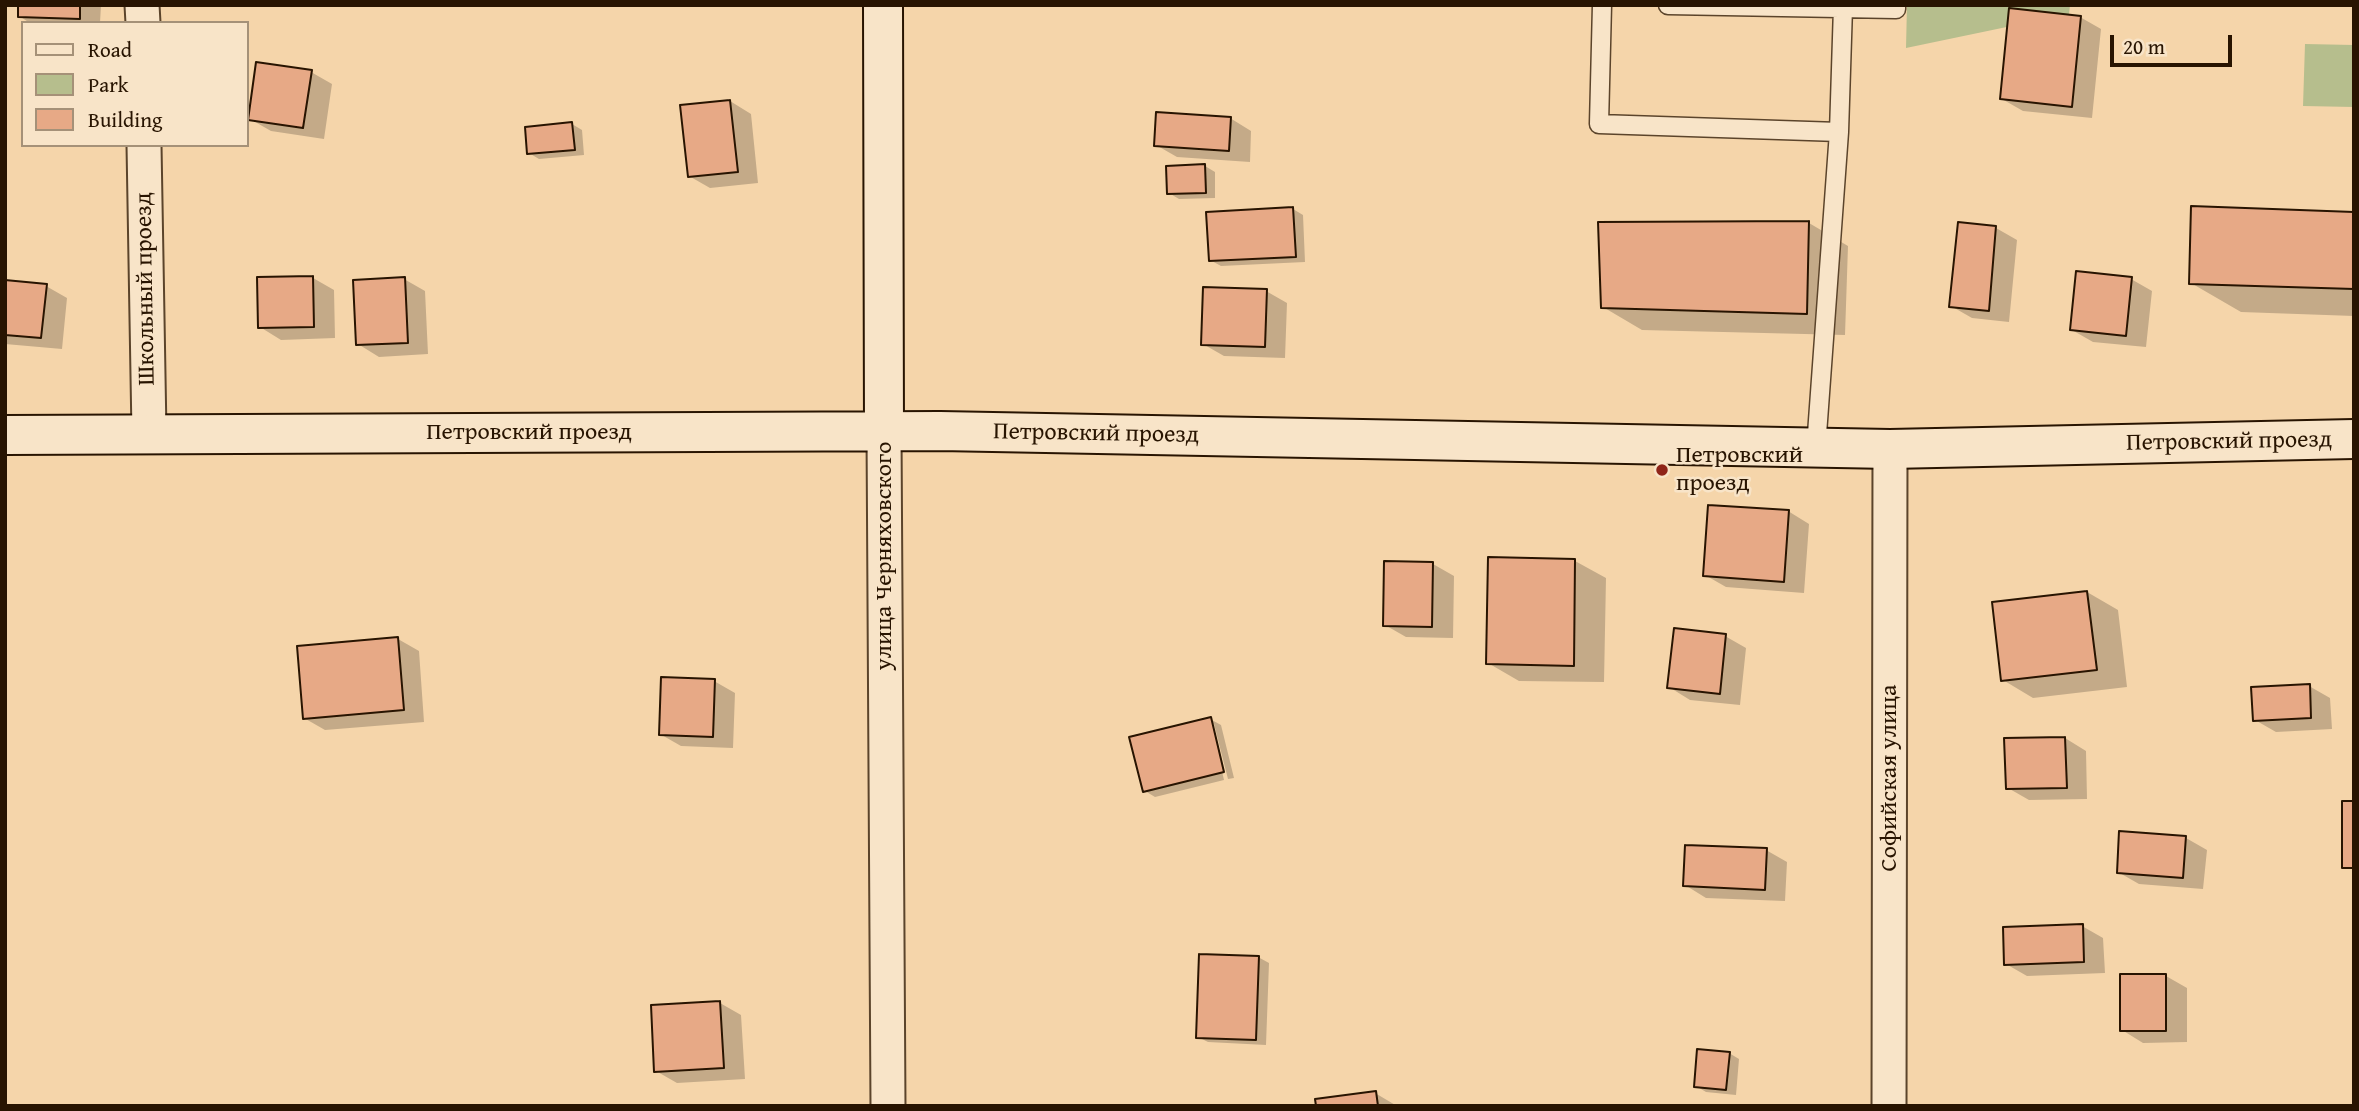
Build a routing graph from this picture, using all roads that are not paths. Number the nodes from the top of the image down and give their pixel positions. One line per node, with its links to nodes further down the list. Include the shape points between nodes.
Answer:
1 (883, 5): 9 (street, улица Черняховского)
2 (1602, 5): 7 (lane, via 1599,124)
3 (1668, 5): 5 (lane)
4 (1896, 5): 6 (lane, via 1896,9)
5 (1744, 6): 6 (lane)
6 (1843, 7): 7 (lane)
7 (1839, 132): 13 (lane)
8 (144, 147): 10 (street, Школьный проезд)
9 (884, 432): 10 (street, Петровский проезд); 13 (street, Петровский проезд); 15 (street, улица Черняховского)
10 (149, 433): 11 (street, Петровский проезд)
11 (5, 435)
12 (2354, 439): 14 (street, Петровский проезд)
13 (1816, 447): 14 (street, Петровский проезд)
14 (1890, 449): 16 (street, Софийская улица)
15 (888, 1106)
16 (1889, 1106)

